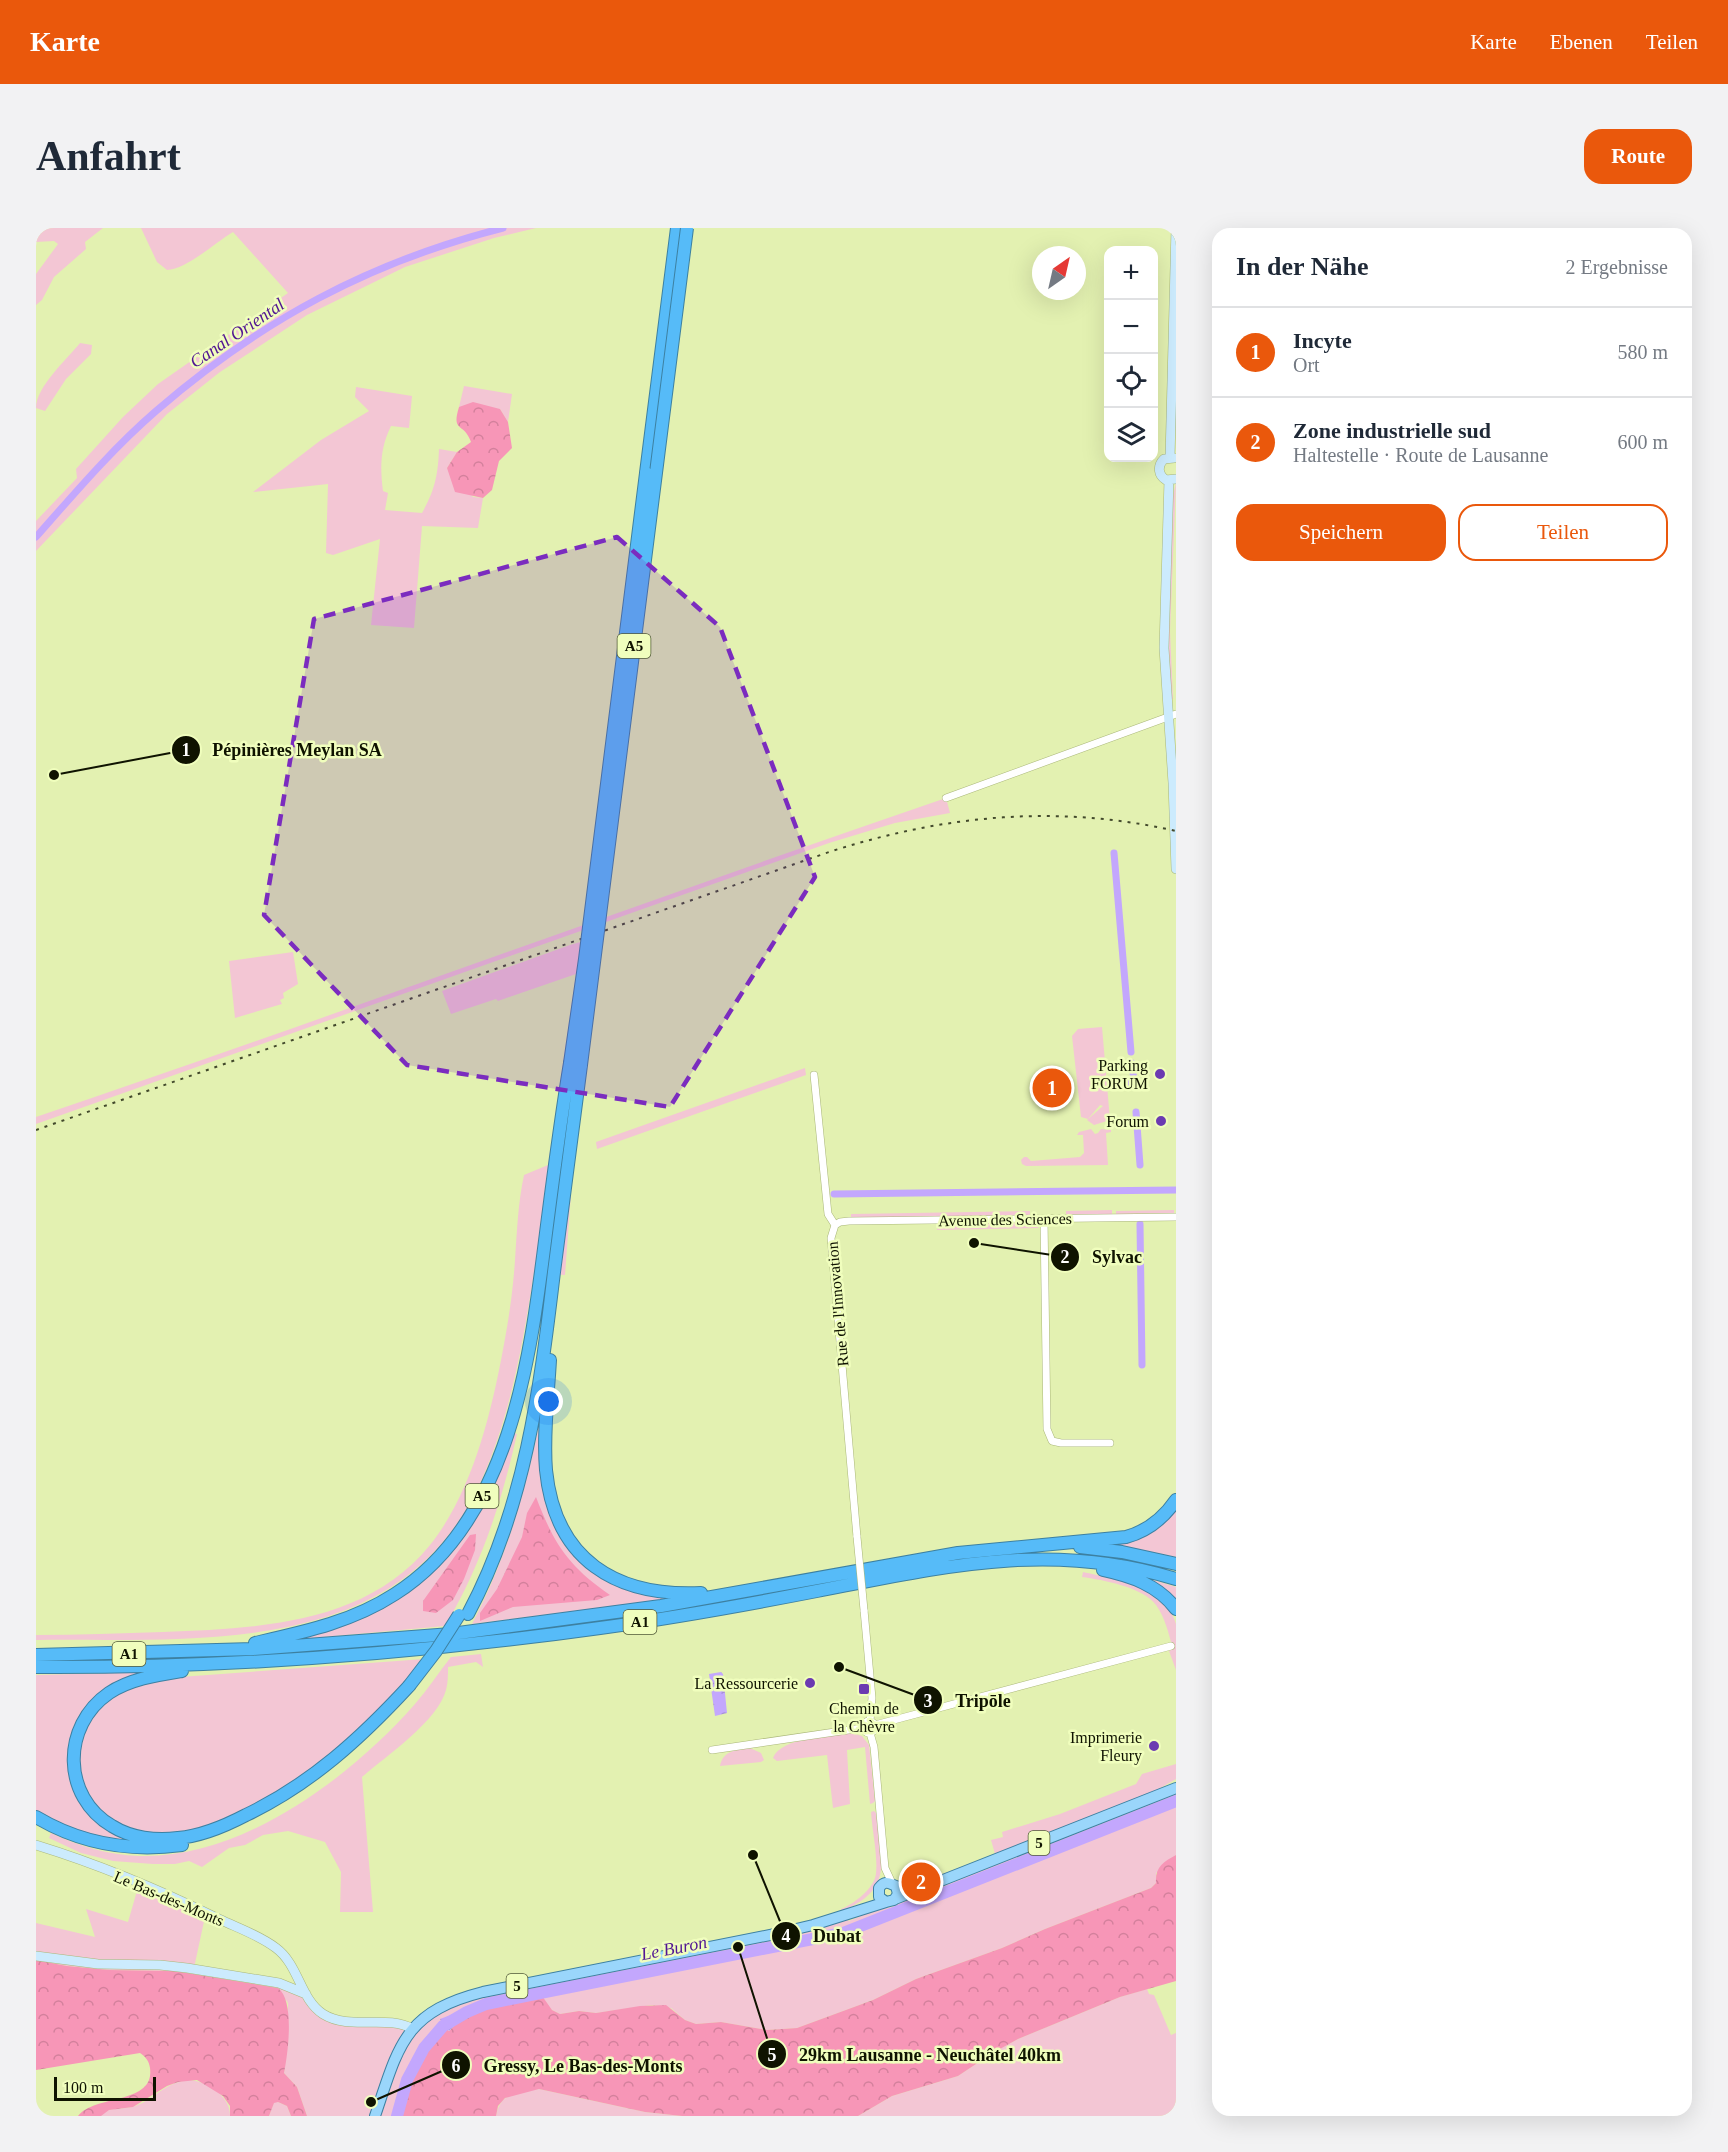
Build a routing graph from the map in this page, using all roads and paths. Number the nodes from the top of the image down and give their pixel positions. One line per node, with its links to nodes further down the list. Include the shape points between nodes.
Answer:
1 (677, 228): 13 (highway, A5, bridge, via 548,1221)
2 (687, 228): 13 (highway, A5, bridge)
3 (1176, 228): 4 (street)
4 (1173, 458): 5 (street, via 1164,459 1159,467 1161,476)
5 (1173, 479): 6 (street, via 1164,648)
6 (1172, 716): 7 (street); 8 (street)
7 (946, 798)
8 (1176, 869)
9 (814, 1075): 12 (street, Rue de l'Innovation, via 828,1214)
10 (1176, 1216): 11 (street, Avenue des Sciences)
11 (1044, 1218): 12 (street, Avenue des Sciences); 15 (street, via 1047,1429 1052,1441)
12 (835, 1225): 30 (street, Rue de l'Innovation, bridge, via 831,1238)
13 (548, 1271): 14 (highway, A5); 23 (highway, via 531,1392 513,1480); 25 (highway, A5, via 501,1449 472,1515 451,1545 411,1583 365,1611 318,1629)
14 (552, 1291): 21 (highway, via 546,1469 554,1506 570,1540 601,1572 636,1588 674,1594); 23 (highway, A5, via 537,1400 520,1482 494,1560)
15 (1110, 1443)
16 (1176, 1500): 17 (highway, via 1157,1522 1134,1535)
17 (1008, 1547): 19 (highway, A1, via 1084,1548); 21 (highway, A1)
18 (1024, 1559): 20 (highway, A1, via 1102,1563); 22 (highway, via 1088,1567 1131,1578 1157,1590); 27 (highway, A1, via 976,1562 726,1608 562,1633 400,1651)
19 (1176, 1564)
20 (1176, 1579)
21 (753, 1591): 25 (highway, A1, via 451,1634)
22 (1176, 1609)
23 (463, 1614): 29 (highway, A5, via 442,1655)
24 (1171, 1646): 30 (street)
25 (221, 1651): 26 (highway, A1)
26 (36, 1655)
27 (251, 1661): 28 (highway, A1); 29 (highway, via 144,1678 121,1686 96,1704 79,1728 74,1748 73,1764 88,1806 120,1831 154,1839 188,1837 221,1827 269,1803 322,1769)
28 (36, 1667)
29 (414, 1686): 35 (highway, A5, via 376,1732 328,1774 266,1813 217,1836 173,1847 127,1848 74,1836)
30 (872, 1723): 31 (street, via 865,1722); 32 (street, via 874,1730)
31 (862, 1728): 32 (street); 33 (street)
32 (870, 1733): 37 (street)
33 (712, 1749)
34 (1176, 1788): 39 (main road, 5)
35 (36, 1817)
36 (36, 1845): 43 (street, Le Bas-des-Monts, via 197,1908 271,1944)
37 (885, 1868): 38 (street); 38 (street)
38 (887, 1886): 39 (main road, 5); 40 (main road, via 898,1894); 40 (main road, via 879,1897); 41 (main road, 5)
39 (923, 1888): 40 (main road, 5)
40 (891, 1900): 41 (main road, 5)
41 (846, 1914): 46 (main road, 5, via 766,1936 469,1996 435,2009)
42 (36, 1956): 44 (street, via 98,1964 173,1966)
43 (293, 1967): 44 (street); 45 (street, Le Bas-des-Monts)
44 (287, 1985): 45 (street)
45 (306, 1994): 46 (street, Le Bas-des-Monts, via 318,2010 331,2018 393,2023)
46 (412, 2029): 47 (main road, 5, via 395,2060)
47 (375, 2116)

